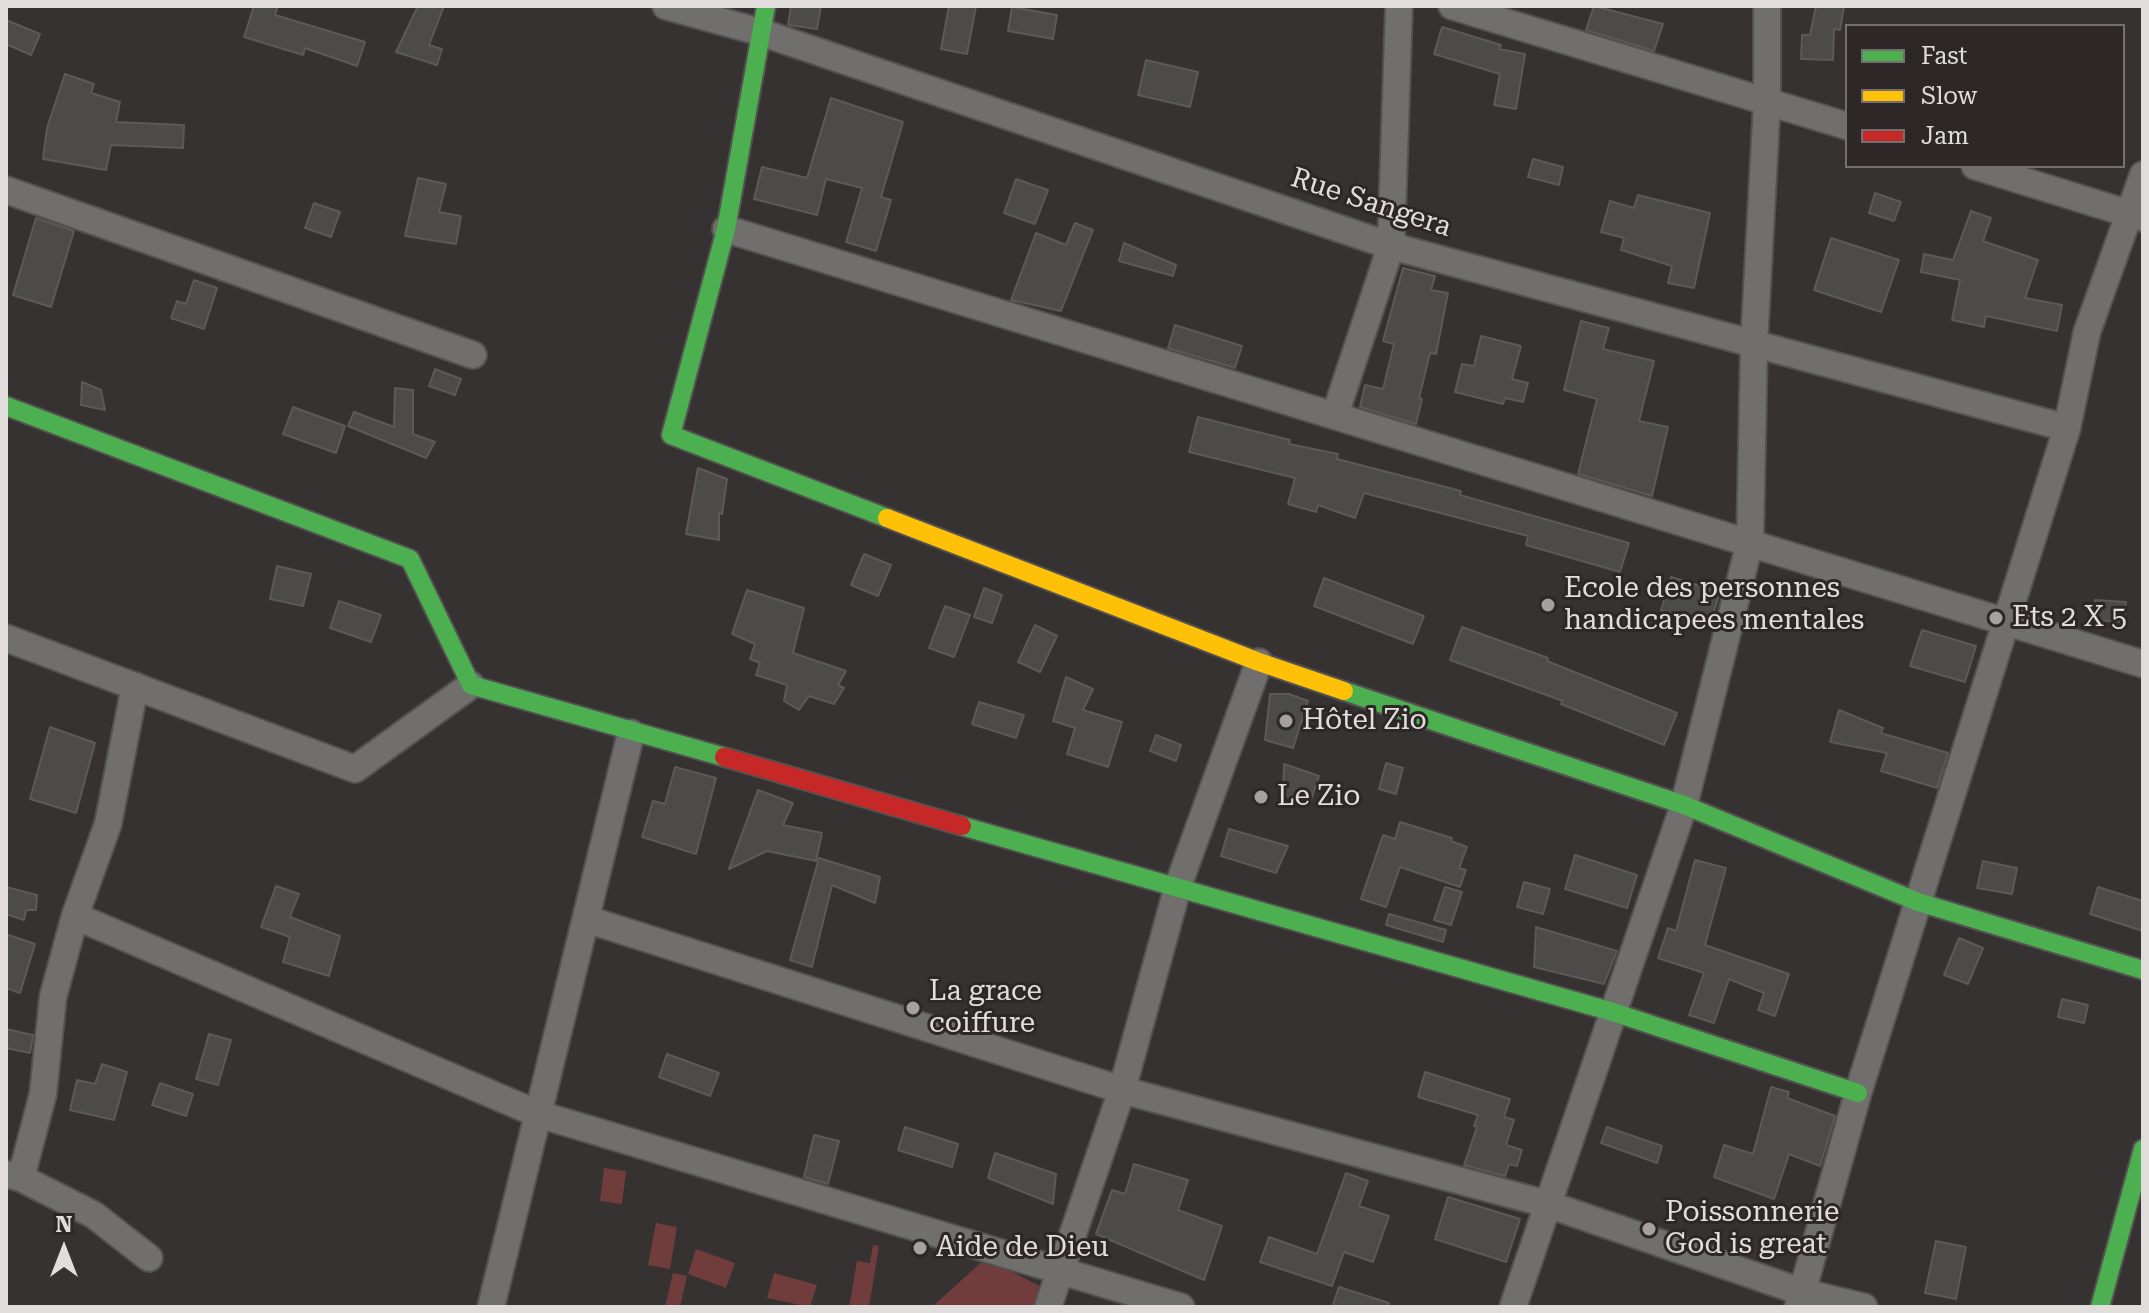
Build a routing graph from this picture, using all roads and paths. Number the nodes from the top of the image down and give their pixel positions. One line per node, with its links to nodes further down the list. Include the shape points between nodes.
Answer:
1 (666, 6): 5 (street, Rue Sangera)
2 (1399, 6): 13 (street)
3 (1452, 6): 6 (street)
4 (1767, 6): 6 (street)
5 (763, 19): 12 (main road); 13 (street, Rue Sangera)
6 (1767, 102): 7 (street); 14 (street)
7 (1845, 125)
8 (1981, 168): 11 (street)
9 (2143, 175): 11 (street)
10 (6, 190): 15 (street)
11 (2137, 216): 18 (street, via 2087,332)
12 (726, 229): 17 (street); 22 (main road, via 671,435)
13 (1391, 246): 14 (street, Rue Sangera); 17 (street)
14 (1754, 344): 18 (street, Rue Sangera); 19 (street)
15 (473, 355)
16 (6, 406): 24 (main road, via 410,559)
17 (1335, 415): 19 (street)
18 (2067, 428): 20 (street)
19 (1750, 542): 20 (street); 27 (street)
20 (2005, 624): 23 (street); 29 (street)
21 (6, 638): 25 (street)
22 (1259, 662): 27 (main road); 28 (street)
23 (2143, 664)
24 (471, 685): 25 (street, via 355,769); 26 (main road)
25 (135, 686): 30 (street, via 108,824)
26 (631, 733): 28 (main road); 31 (street)
27 (1684, 805): 29 (main road); 33 (street)
28 (1178, 886): 33 (main road); 34 (street)
29 (1918, 902): 32 (main road); 35 (street)
30 (75, 916): 36 (street); 38 (street, via 53,997 43,1094)
31 (586, 919): 34 (street); 36 (street)
32 (2143, 970)
33 (1613, 1012): 35 (main road); 39 (street)
34 (1122, 1090): 39 (street); 41 (street)
35 (1858, 1093): 42 (street)
36 (538, 1114): 41 (street); 43 (street)
37 (2143, 1149): 48 (main road)
38 (14, 1176): 40 (street, via 94,1215)
39 (1547, 1204): 42 (street); 46 (street)
40 (149, 1258)
41 (1062, 1270): 44 (street); 45 (street)
42 (1800, 1299): 47 (street)
43 (498, 1305)
44 (1048, 1307)
45 (1181, 1307)
46 (1513, 1307)
47 (1864, 1307)
48 (2100, 1307)

